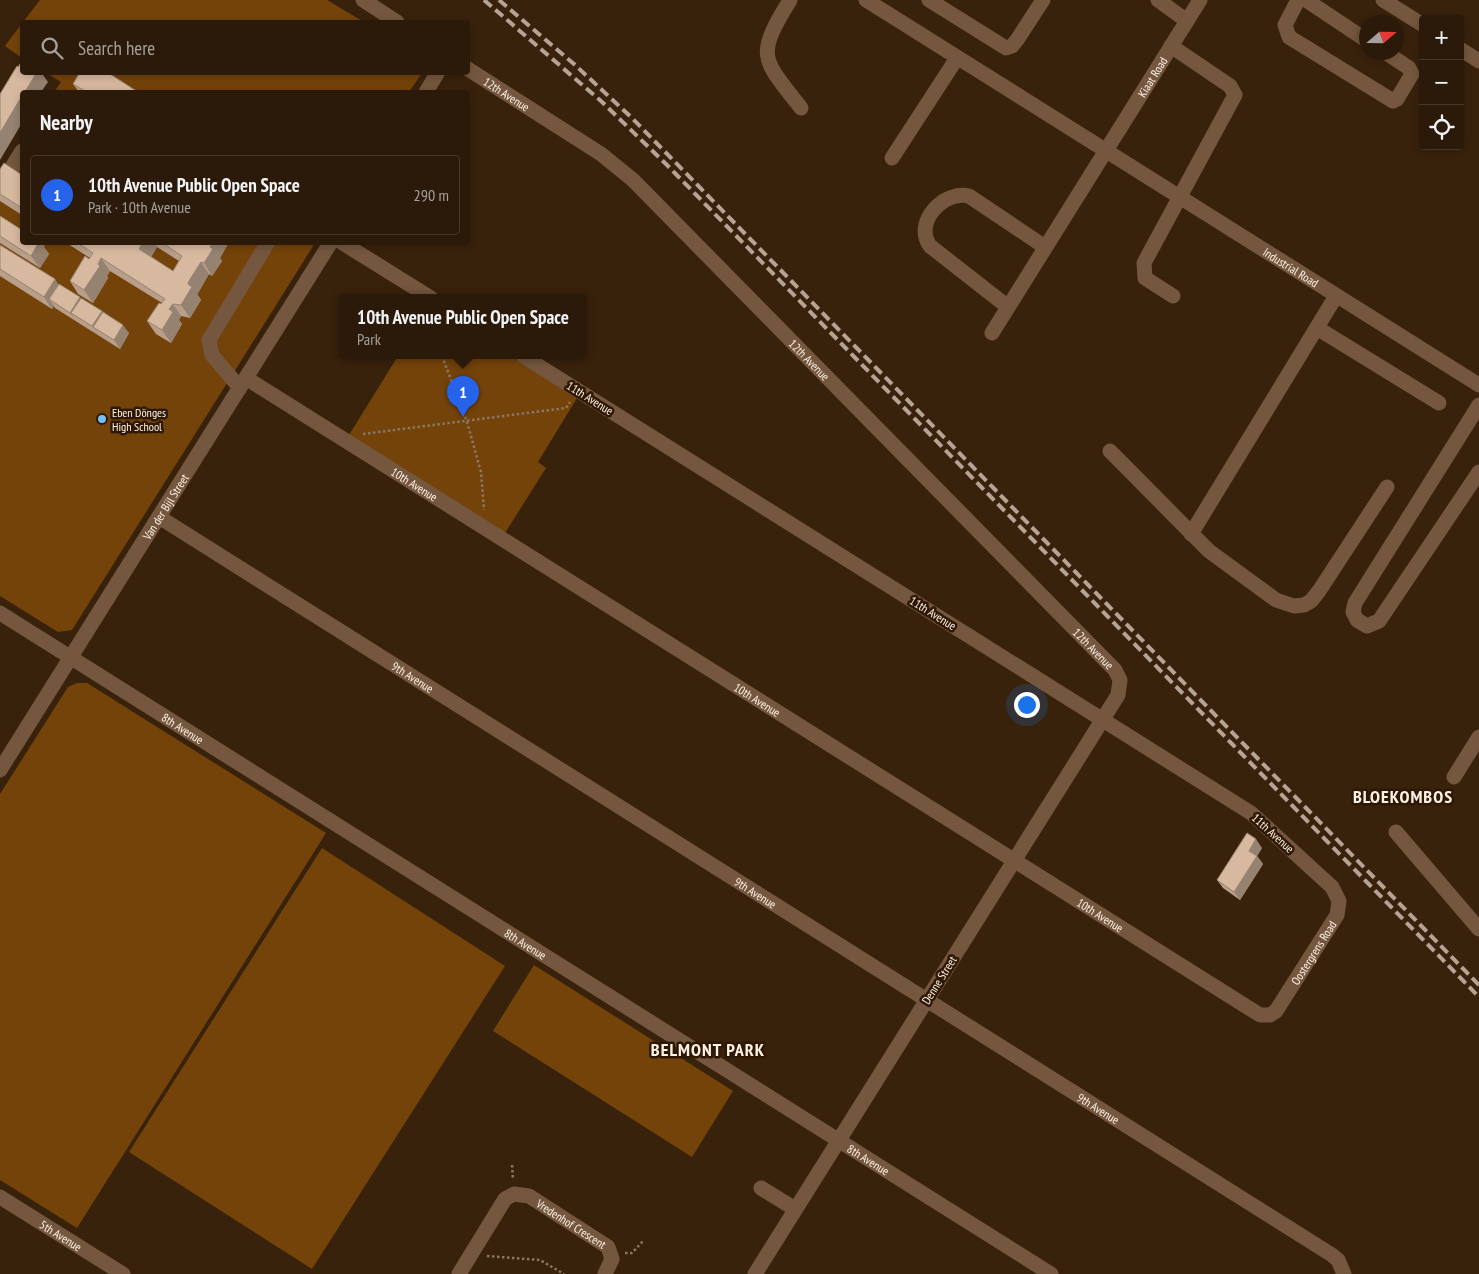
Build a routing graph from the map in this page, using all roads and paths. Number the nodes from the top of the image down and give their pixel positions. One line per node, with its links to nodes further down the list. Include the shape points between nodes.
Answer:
1 (362, 0): 11 (street)
2 (790, 0): 23 (street, via 767,43 766,53 774,75)
3 (866, 0): 17 (street, Industrial Road)
4 (929, 0): 5 (street, via 1006,48 1017,40)
5 (1043, 0)
6 (1158, 0): 12 (street)
7 (1200, 0): 12 (street, Kiaat Road)
8 (1298, 0): 18 (street, via 1284,25 1289,37 1393,101 1401,94 1412,74)
9 (1306, 0): 14 (street)
10 (1384, 0): 13 (street)
11 (394, 20)
12 (1187, 21): 15 (street, Kiaat Road)
13 (1419, 22)
14 (1359, 35)
15 (1171, 46): 24 (street, Kiaat Road); 28 (street, via 1230,86 1235,95)
16 (1464, 52): 19 (street)
17 (957, 58): 24 (street, Industrial Road); 26 (street)
18 (1397, 60)
19 (1479, 61)
20 (470, 70): 56 (street, 12th Avenue, via 607,158 633,180 1115,670)
21 (436, 75): 22 (street)
22 (427, 90)
23 (801, 108)
24 (1104, 151): 28 (street, Industrial Road); 32 (street, Kiaat Road)
25 (20, 154): 27 (street)
26 (892, 158)
27 (0, 186)
28 (1180, 199): 34 (street, via 1143,268 1145,278); 35 (street, Industrial Road)
29 (266, 245): 41 (street, 10th Avenue, via 209,340 212,355)
30 (329, 245): 41 (street, Van der Bijl Street)
31 (346, 245): 33 (street)
32 (1045, 247): 36 (street, Kiaat Road); 36 (street, via 962,194 943,200 929,217 924,231 930,246)
33 (425, 294)
34 (1173, 296)
35 (1336, 296): 37 (street); 42 (street, Industrial Road)
36 (1008, 307): 38 (street, Kiaat Road)
37 (1317, 328): 44 (street); 53 (street)
38 (992, 333)
39 (443, 359): 46 (path)
40 (527, 359): 43 (street, 11th Avenue)
41 (243, 383): 47 (street, 10th Avenue); 51 (street, Van der Bijl Street)
42 (1479, 385)
43 (578, 391): 46 (path, via 566,408); 57 (street, 11th Avenue)
44 (1439, 403)
45 (1479, 405): 49 (street, via 1355,603 1353,612 1357,620 1367,626 1379,621)
46 (467, 422): 47 (path, via 354,435); 52 (path, via 481,472 485,518)
47 (346, 440): 52 (street, 10th Avenue)
48 (1110, 450): 53 (street)
49 (1479, 472)
50 (1388, 487): 53 (street, via 1319,591 1304,604 1294,606 1276,600)
51 (159, 517): 55 (street, Van der Bijl Street); 65 (street, 9th Avenue)
52 (481, 526): 62 (street, 10th Avenue)
53 (1191, 534)
54 (0, 613): 55 (street, 8th Avenue)
55 (71, 657): 59 (street, Van der Bijl Street); 67 (street, 8th Avenue)
56 (1121, 685): 57 (street, Denne Street)
57 (1102, 719): 62 (street, Denne Street); 63 (street, 11th Avenue, via 1251,813)
58 (1479, 737): 60 (street)
59 (0, 770)
60 (1454, 777)
61 (1396, 832): 64 (street)
62 (1014, 860): 65 (street, Denne Street); 66 (street, 10th Avenue, via 1260,1015)
63 (1332, 887): 66 (street, Oostergrens Road, via 1339,901 1337,915 1280,1006)
64 (1479, 929)
65 (927, 999): 67 (street, Denne Street); 80 (street, 9th Avenue, via 1332,1255)
66 (1270, 1014)
67 (838, 1140): 70 (street, Denne Street); 79 (street, 8th Avenue)
68 (762, 1188): 70 (street)
69 (0, 1197): 74 (street, 5th Avenue)
70 (796, 1209): 78 (street, Denne Street)
71 (644, 1240): 72 (path, via 632,1253)
72 (611, 1252): 73 (street, Vredenhof Crescent, via 604,1244 529,1196 519,1193 505,1199); 77 (street, Vredenhof Crescent, via 611,1264)
73 (471, 1255): 75 (street, Vredenhof Crescent); 76 (path, via 540,1260)
74 (123, 1274)
75 (459, 1274)
76 (564, 1274)
77 (606, 1274)
78 (755, 1274)
79 (1052, 1274)
80 (1344, 1274)

